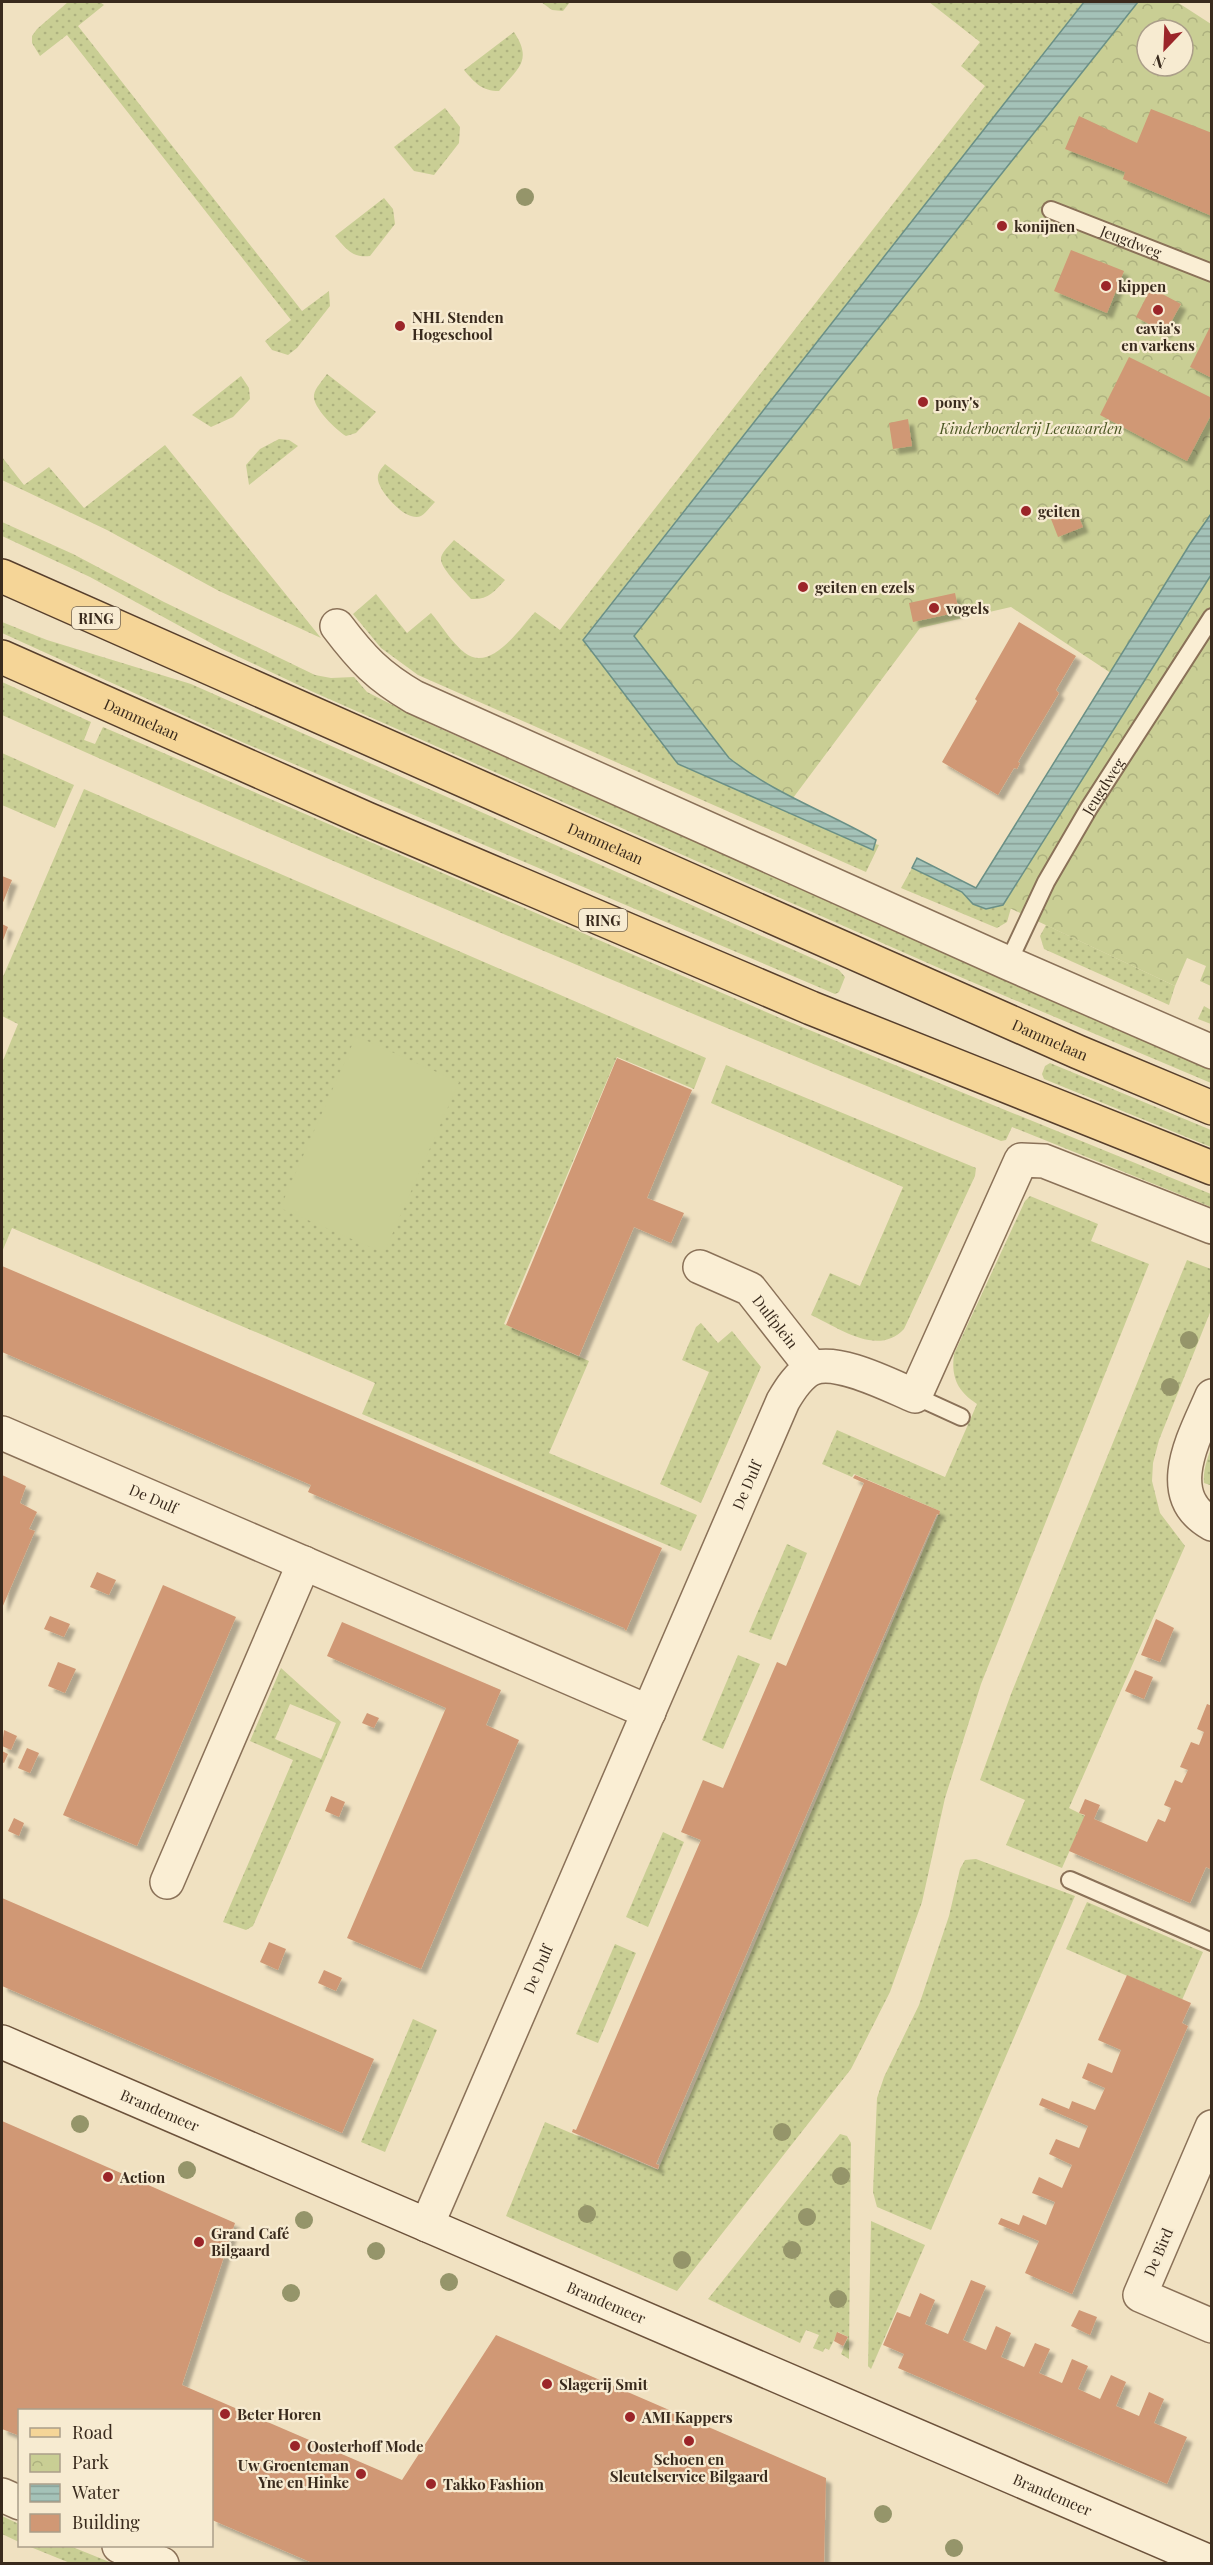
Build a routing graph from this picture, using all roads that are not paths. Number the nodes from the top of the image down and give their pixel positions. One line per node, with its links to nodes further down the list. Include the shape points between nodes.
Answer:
1 (1051, 210): 2 (lane, Jeugdweg)
2 (1212, 273)
3 (2, 576): 9 (main road, Dammelaan / RING)
4 (1212, 618): 7 (lane, Jeugdweg, via 1089,808 1046,882)
5 (337, 626): 7 (street, via 363,660 386,681 414,697)
6 (2, 657): 10 (main road, Dammelaan / RING, via 367,819 811,1008)
7 (1008, 963): 8 (street)
8 (1212, 1052)
9 (1212, 1108)
10 (1212, 1168)
11 (1212, 1227): 14 (street, via 1044,1161 1021,1160)
12 (700, 1267): 13 (street, Dulfplein, via 750,1289)
13 (812, 1368): 14 (street, via 835,1366); 20 (street, De Dulf, via 795,1382 783,1401)
14 (915, 1396): 16 (lane)
15 (1212, 1396): 18 (street, via 1183,1476 1189,1501)
16 (961, 1417)
17 (2, 1433): 19 (street, De Dulf)
18 (1212, 1524)
19 (304, 1563): 20 (street, De Dulf); 22 (street)
20 (649, 1712): 27 (street, De Dulf)
21 (1070, 1880): 23 (lane)
22 (167, 1882)
23 (1212, 1942)
24 (2, 2042): 27 (street, Brandemeer)
25 (1212, 2127): 26 (street, De Bird)
26 (1202, 2174): 28 (street, De Bird, via 1140,2295)
27 (427, 2225): 32 (street, Brandemeer)
28 (1212, 2326)
29 (2, 2495): 30 (street)
30 (18, 2502)
31 (121, 2547): 33 (street)
32 (1212, 2563)
33 (162, 2564)

